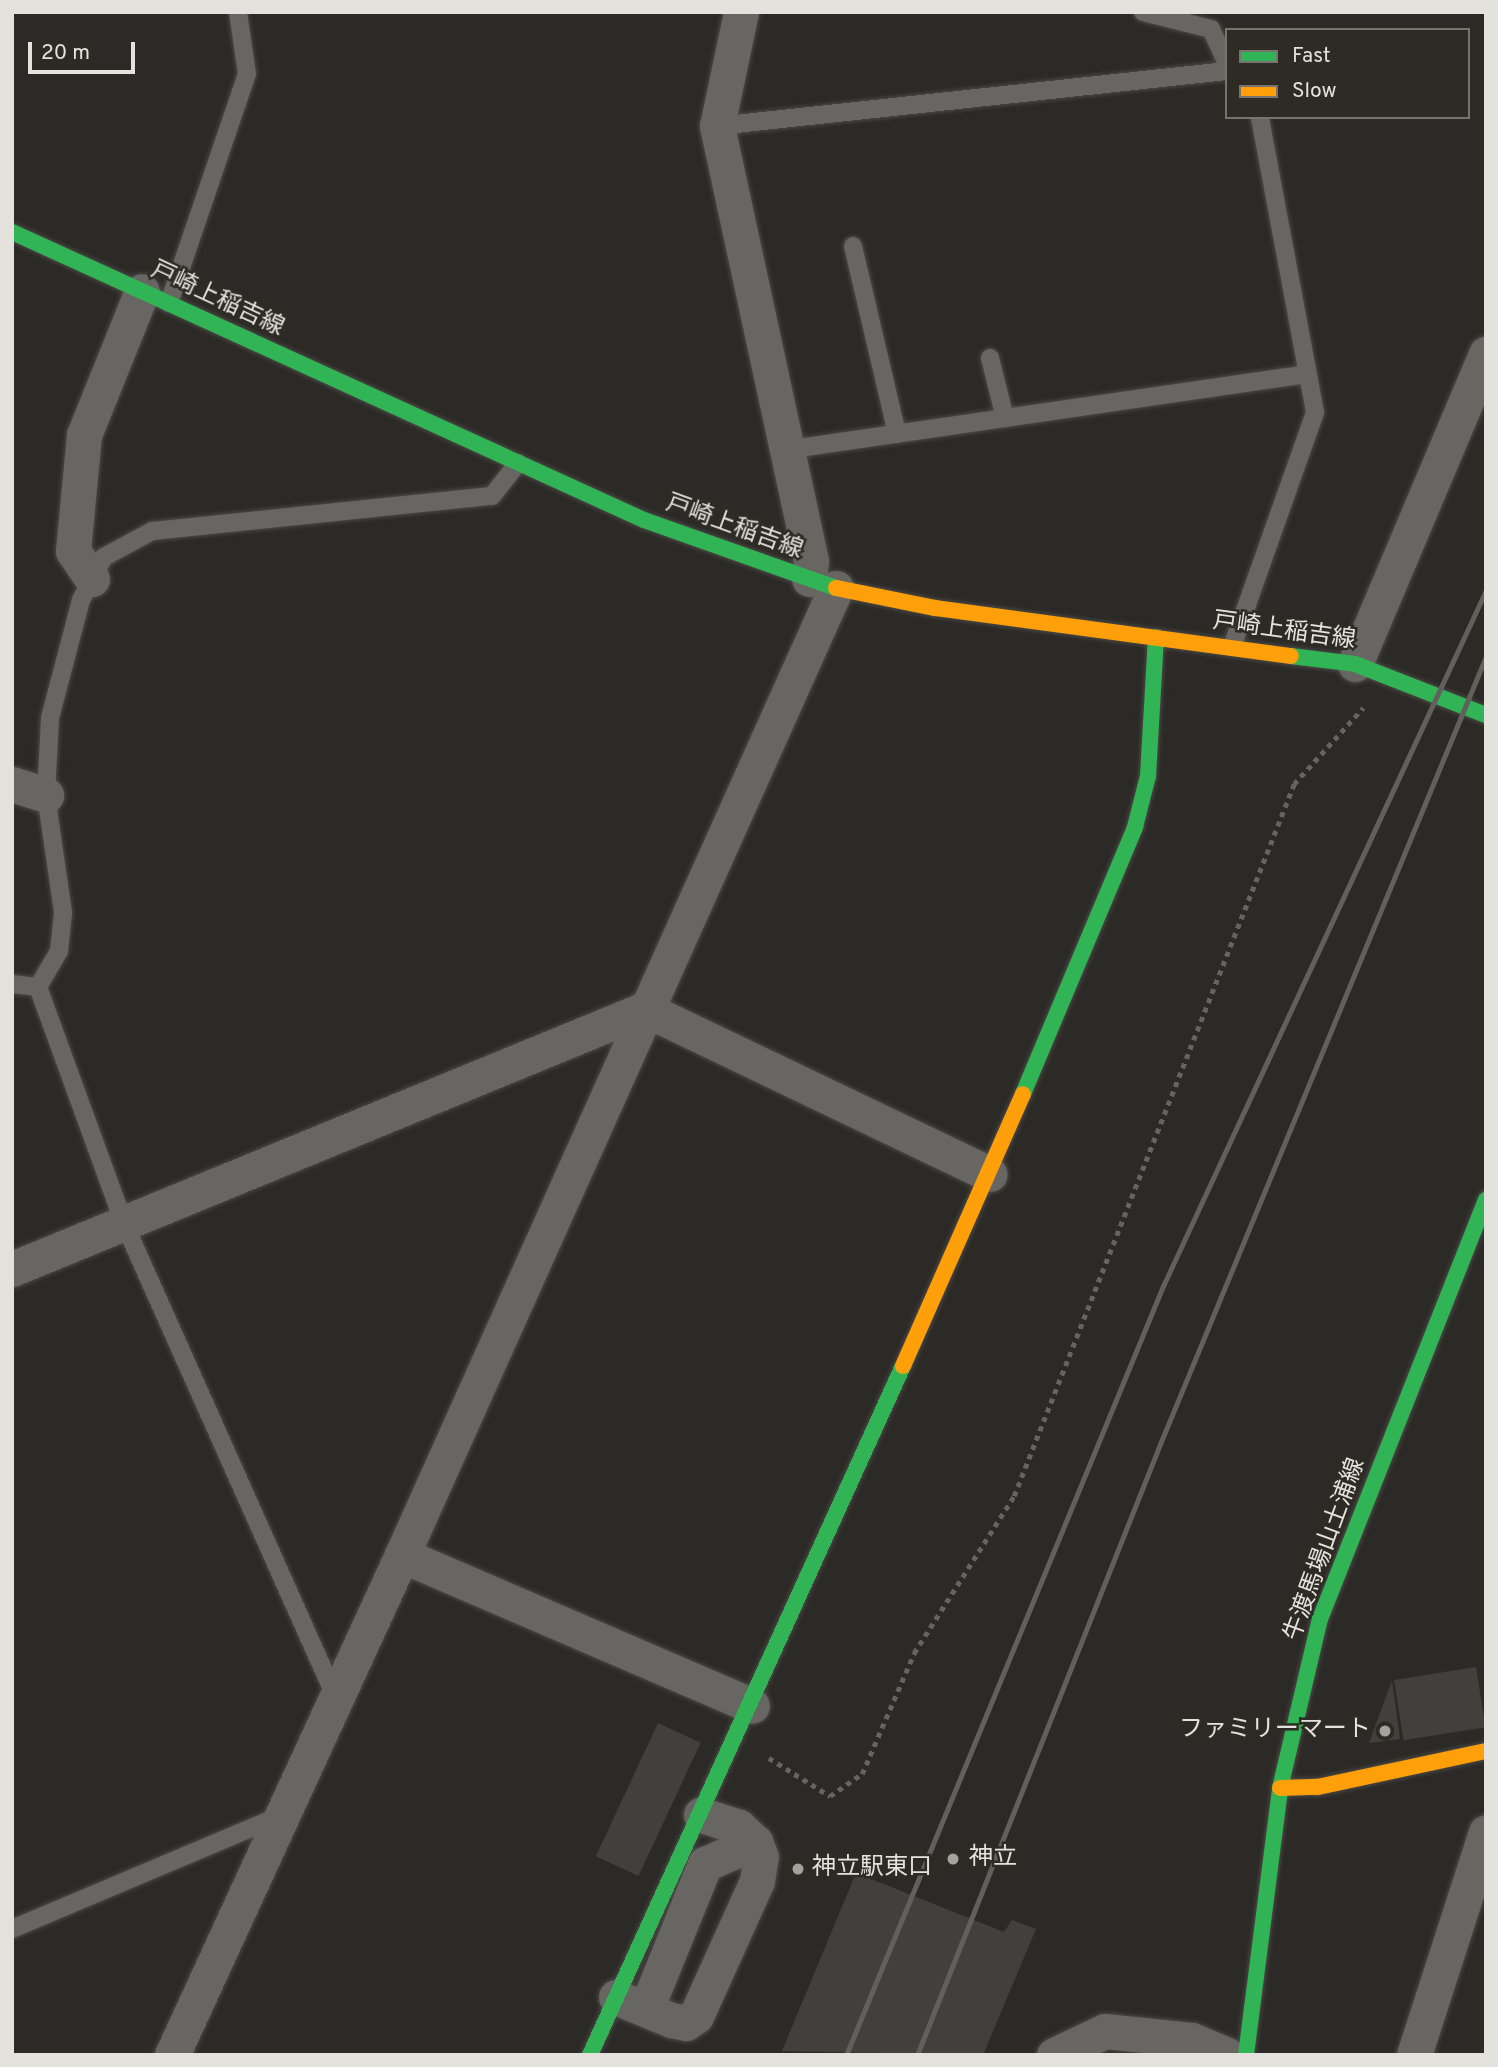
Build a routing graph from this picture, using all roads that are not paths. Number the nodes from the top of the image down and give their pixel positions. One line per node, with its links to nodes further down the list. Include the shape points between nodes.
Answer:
1 (238, 12): 10 (lane, via 247,74)
2 (741, 12): 7 (street)
3 (1143, 12): 4 (lane, via 1211,29)
4 (1225, 60)
5 (1225, 71): 7 (lane)
6 (1260, 119): 13 (lane)
7 (717, 126): 16 (street)
8 (12, 232): 10 (main road, 戸崎上稲吉線)
9 (853, 246): 15 (lane)
10 (155, 297): 17 (main road, 戸崎上稲吉線); 18 (street, via 84,436 73,551)
11 (1486, 354): 22 (street)
12 (990, 358): 14 (lane)
13 (1308, 374): 14 (lane); 21 (lane, via 1315,412)
14 (1005, 418): 15 (lane)
15 (897, 434): 16 (lane)
16 (785, 450): 19 (street, via 811,561)
17 (518, 463): 18 (lane, via 492,496 152,530 104,557); 19 (main road, 戸崎上稲吉線, via 644,520)
18 (92, 579): 25 (lane, via 81,600 50,718)
19 (822, 584): 20 (main road, 戸崎上稲吉線, via 1046,626); 28 (street)
20 (1156, 637): 21 (main road, 戸崎上稲吉線); 29 (main road, via 1148,776 1135,827)
21 (1232, 647): 22 (main road, 戸崎上稲吉線)
22 (1355, 664): 23 (main road, 戸崎上稲吉線)
23 (1486, 715)
24 (12, 784): 25 (street)
25 (46, 795): 27 (lane, via 63,912 59,951)
26 (12, 984): 27 (lane)
27 (38, 987): 31 (lane)
28 (645, 1010): 29 (street); 31 (street); 33 (street)
29 (989, 1174): 35 (main road)
30 (1486, 1200): 37 (main road, 牛渡馬場山土浦線, via 1320,1619)
31 (124, 1223): 32 (street); 34 (lane)
32 (12, 1269)
33 (402, 1555): 34 (street); 35 (street)
34 (336, 1698): 39 (street)
35 (752, 1706): 38 (main road)
36 (1486, 1751): 37 (main road, via 1318,1787)
37 (1280, 1788): 49 (main road, 牛渡馬場山土浦線)
38 (701, 1815): 41 (street, via 739,1827); 43 (main road)
39 (282, 1816): 42 (lane); 45 (street)
40 (1486, 1832): 50 (street)
41 (755, 1842): 43 (street, via 705,1864); 43 (street, via 761,1857 757,1881 696,2016 686,2023)
42 (12, 1929)
43 (631, 2003): 46 (main road)
44 (1192, 2047): 47 (street, via 1105,2031); 48 (street)
45 (172, 2055)
46 (590, 2055)
47 (1054, 2055)
48 (1227, 2055)
49 (1246, 2055)
50 (1413, 2055)

